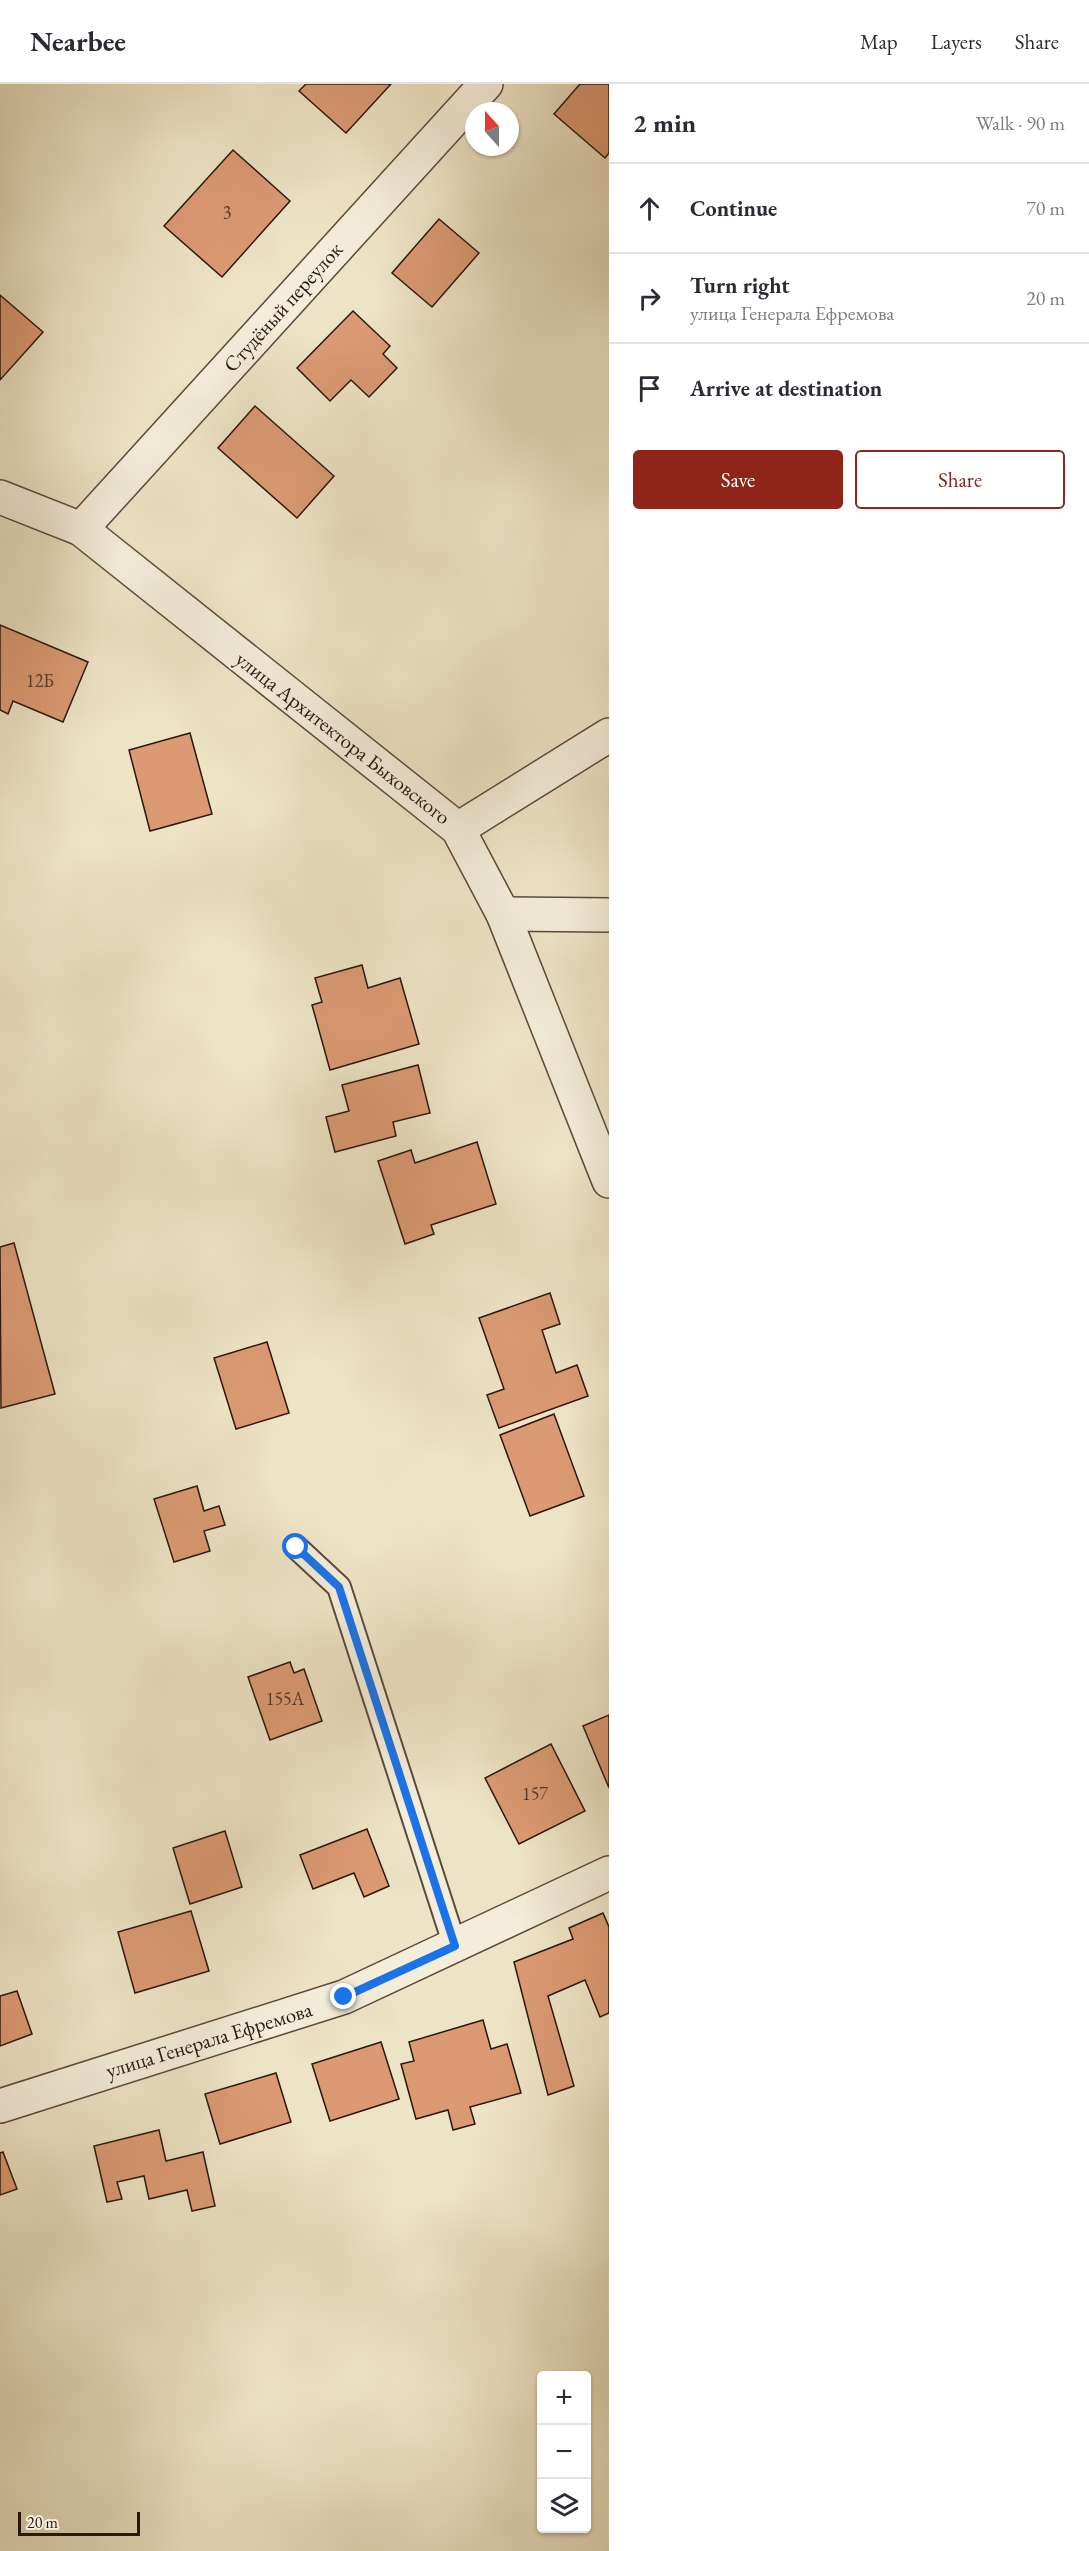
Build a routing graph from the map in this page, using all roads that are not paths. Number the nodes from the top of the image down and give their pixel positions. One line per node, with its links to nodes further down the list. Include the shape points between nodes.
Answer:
1 (486, 84): 3 (street, Студёный переулок)
2 (0, 497): 3 (street, улица Архитектора Быховского)
3 (81, 529): 5 (street, улица Архитектора Быховского)
4 (609, 735): 5 (street)
5 (458, 829): 6 (street, улица Архитектора Быховского)
6 (503, 914): 7 (street); 8 (street, улица Архитектора Быховского)
7 (609, 915)
8 (609, 1182)
9 (296, 1547): 11 (lane, via 339,1587)
10 (609, 1873): 11 (street, улица Генерала Ефремова)
11 (455, 1946): 12 (street, улица Генерала Ефремова, via 344,1997)
12 (0, 2106)

